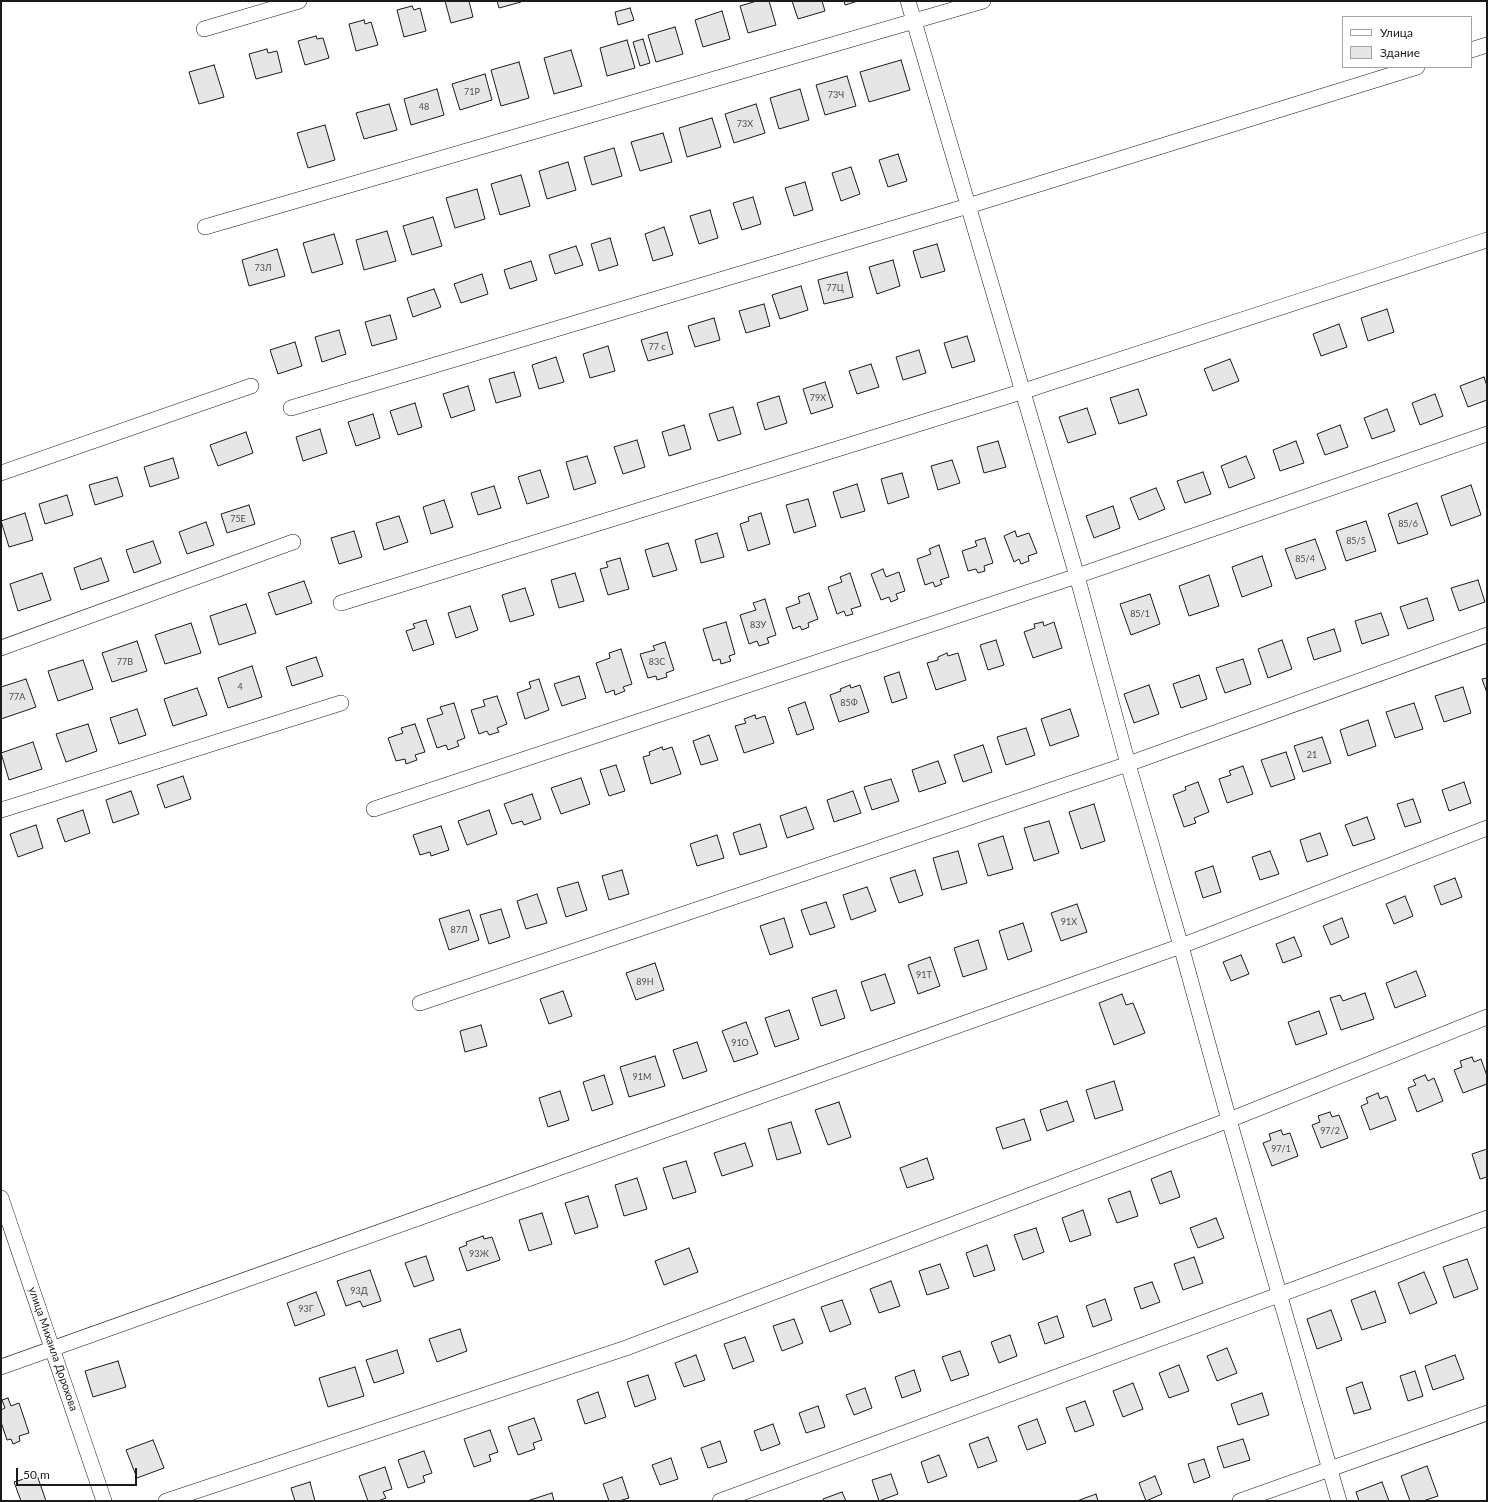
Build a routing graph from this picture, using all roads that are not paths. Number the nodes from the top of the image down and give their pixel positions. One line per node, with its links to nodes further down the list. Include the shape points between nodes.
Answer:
1 (299, 1): 5 (street)
2 (908, 1): 4 (street)
3 (983, 1): 4 (street)
4 (914, 22): 9 (street); 10 (street)
5 (204, 29)
6 (1487, 45): 7 (street)
7 (1472, 50)
8 (1414, 68): 9 (street)
9 (968, 206): 13 (street); 14 (street)
10 (205, 227)
11 (1487, 240): 13 (street)
12 (251, 386): 16 (street)
13 (1024, 391): 18 (street); 19 (street)
14 (291, 408)
15 (1487, 434): 18 (street)
16 (1, 473)
17 (293, 542): 21 (street)
18 (1078, 576): 23 (street); 24 (street)
19 (341, 603)
20 (1487, 636): 23 (street)
21 (1, 648)
22 (341, 703): 25 (street)
23 (1128, 764): 27 (street); 28 (street)
24 (374, 809)
25 (1, 810)
26 (1487, 828): 27 (street)
27 (1181, 946): 30 (street); 34 (street)
28 (420, 1003)
29 (1487, 1017): 30 (street)
30 (1229, 1120): 33 (street); 39 (street, via 626,1348)
31 (1, 1198): 34 (street, улица Михаила Дорохова)
32 (1487, 1218): 33 (street)
33 (1280, 1295): 37 (street); 40 (street)
34 (53, 1349): 35 (street); 38 (street, улица Михаила Дорохова)
35 (1, 1367)
36 (1487, 1413): 37 (street)
37 (1330, 1469): 41 (street); 42 (street)
38 (104, 1501)
39 (166, 1501)
40 (720, 1501)
41 (1240, 1501)
42 (1339, 1501)

